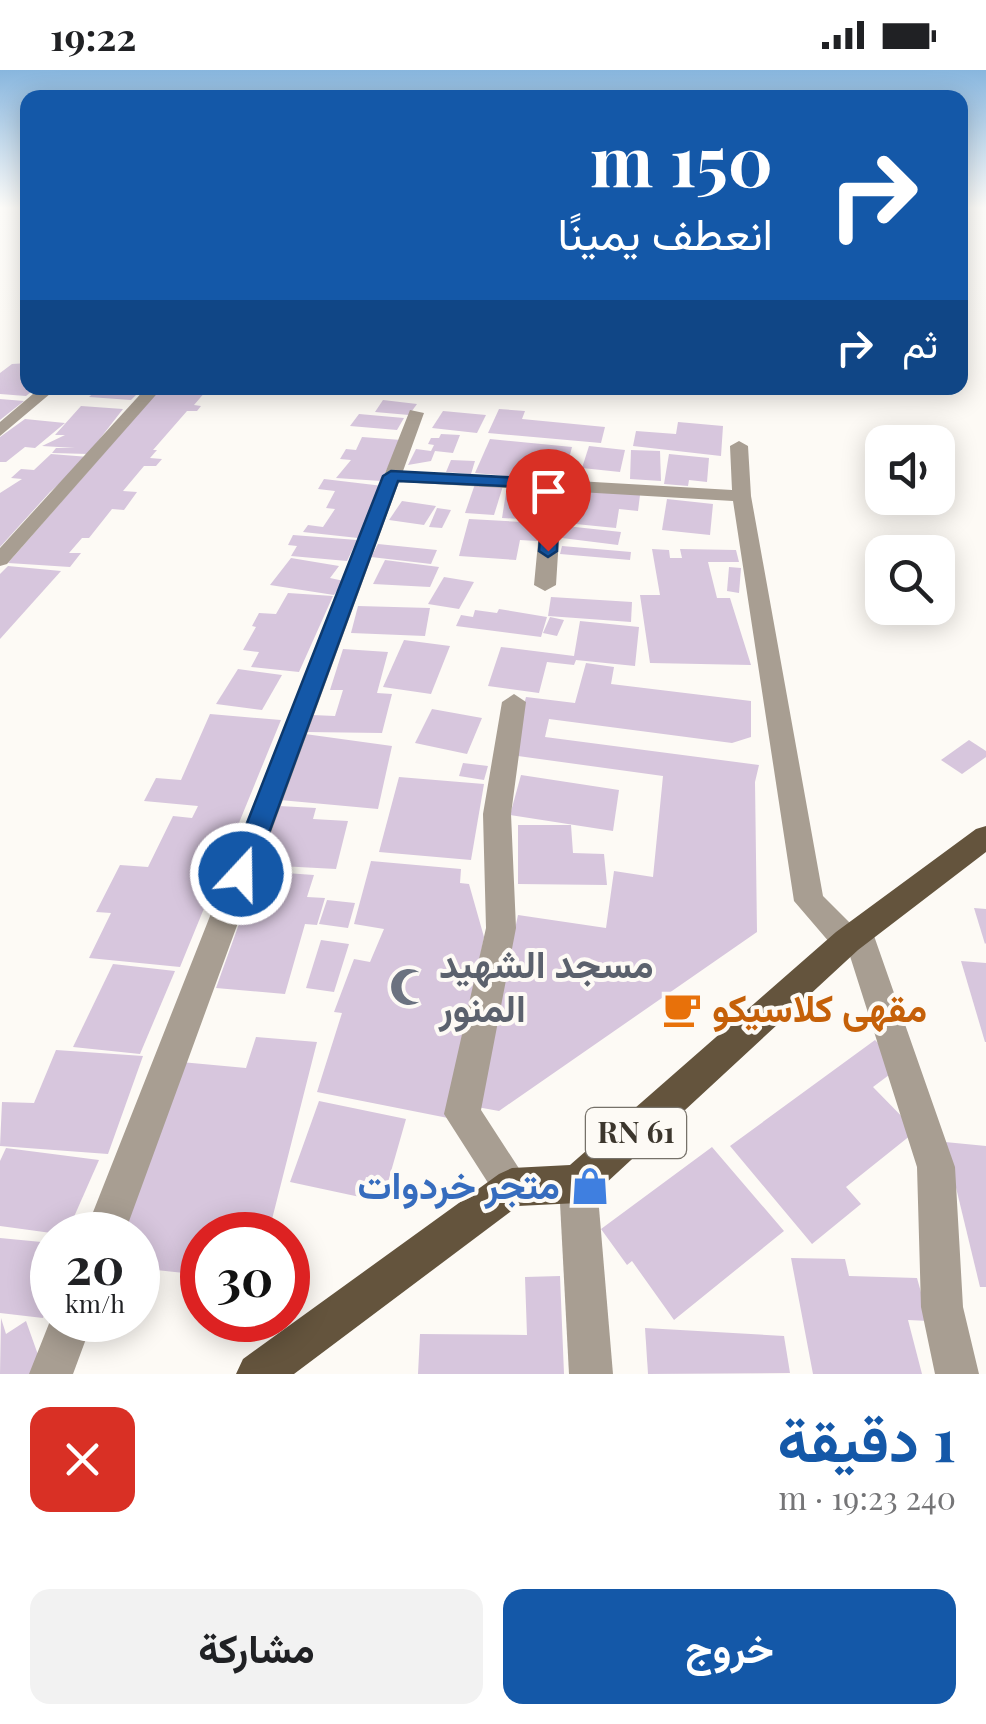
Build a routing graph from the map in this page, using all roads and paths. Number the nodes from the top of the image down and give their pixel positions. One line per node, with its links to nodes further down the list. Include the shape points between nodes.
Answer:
1 (41, 395): 4 (street)
2 (148, 395): 9 (street)
3 (416, 413): 6 (street)
4 (0, 431)
5 (739, 446): 8 (street)
6 (391, 476): 7 (street); 16 (street)
7 (553, 484): 8 (street); 10 (street)
8 (742, 496): 13 (street, via 809,901)
9 (0, 560)
10 (546, 584)
11 (514, 702): 15 (street, via 497,814 501,928 462,1114)
12 (986, 838): 13 (main road, RN 61)
13 (853, 937): 14 (main road, RN 61); 21 (street, via 936,1167 942,1307)
14 (578, 1184): 15 (main road, RN 61); 20 (street)
15 (512, 1187): 19 (main road)
16 (113, 1212)
17 (64, 1342): 18 (street)
18 (52, 1374)
19 (258, 1374)
20 (591, 1374)
21 (956, 1374)

